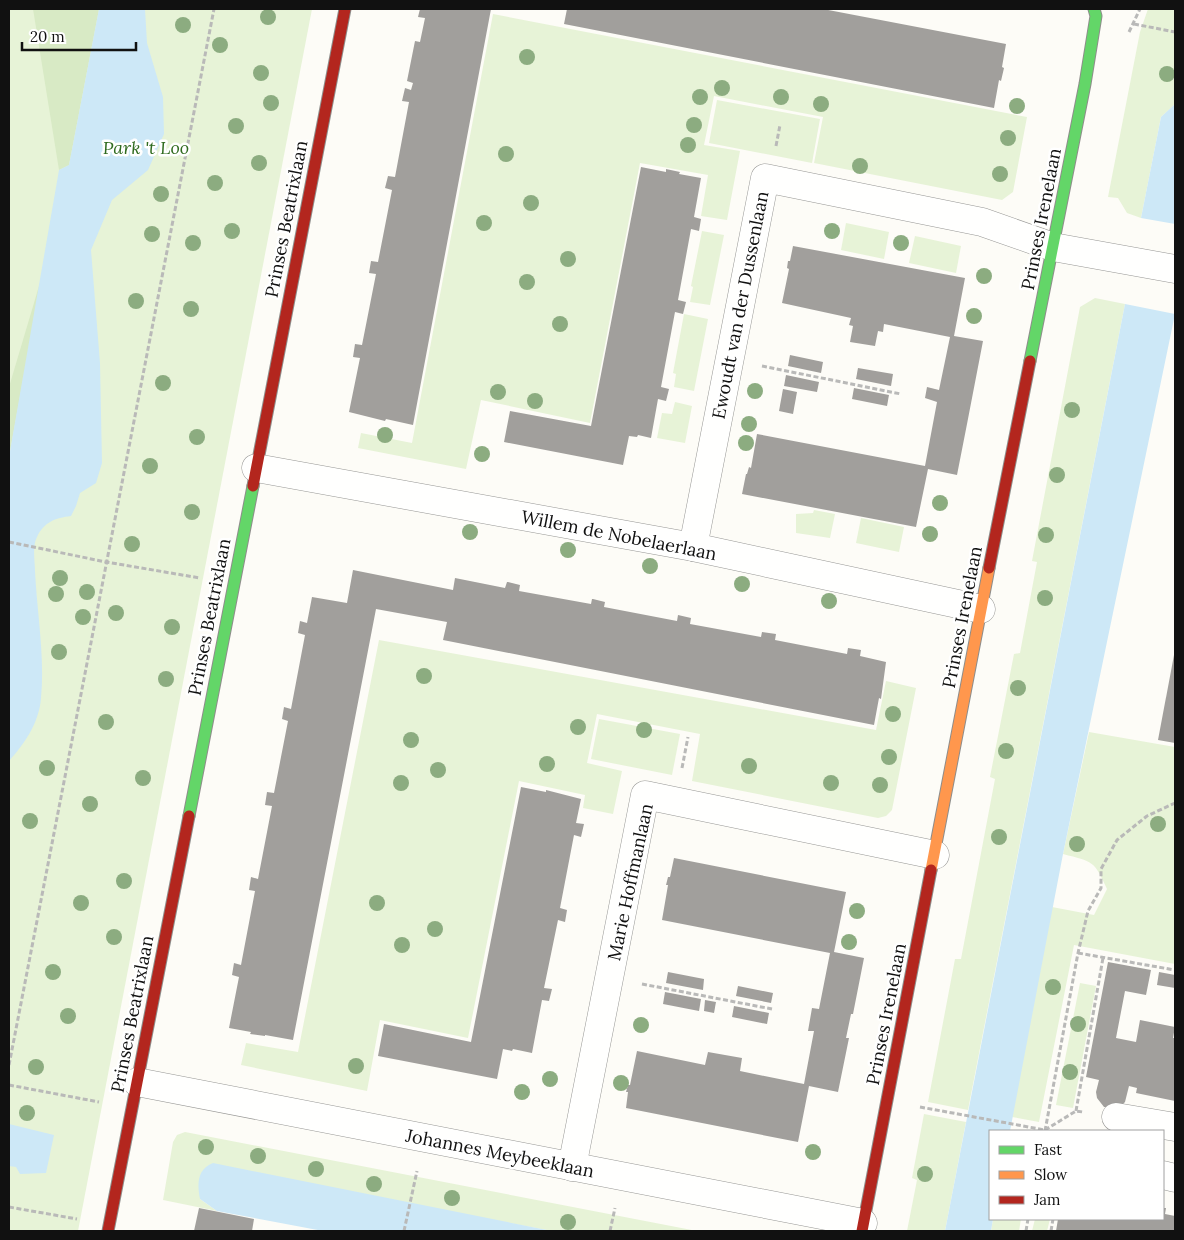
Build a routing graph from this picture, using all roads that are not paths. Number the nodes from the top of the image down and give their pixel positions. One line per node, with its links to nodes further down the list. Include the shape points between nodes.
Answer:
1 (345, 9): 5 (street, Prinses Beatrixlaan)
2 (1095, 13): 3 (street, Prinses Irenelaan, via 1085,84)
3 (1053, 247): 4 (street); 6 (street, Ewoudt van der Dussenlaan, via 982,222 765,178); 7 (street, Prinses Irenelaan)
4 (1175, 269)
5 (256, 468): 6 (street, Willem de Nobelaerlaan); 9 (street, Prinses Beatrixlaan)
6 (693, 548): 7 (street, Willem de Nobelaerlaan)
7 (981, 609): 8 (street, Prinses Irenelaan)
8 (935, 855): 12 (street, Marie Hoffmanlaan, via 645,795); 13 (street, Prinses Irenelaan)
9 (138, 1082): 12 (street, Johannes Meybeeklaan); 14 (street, Prinses Beatrixlaan)
10 (1114, 1120): 11 (street)
11 (1175, 1127)
12 (572, 1167): 13 (street, Johannes Meybeeklaan)
13 (863, 1227)
14 (108, 1228)

